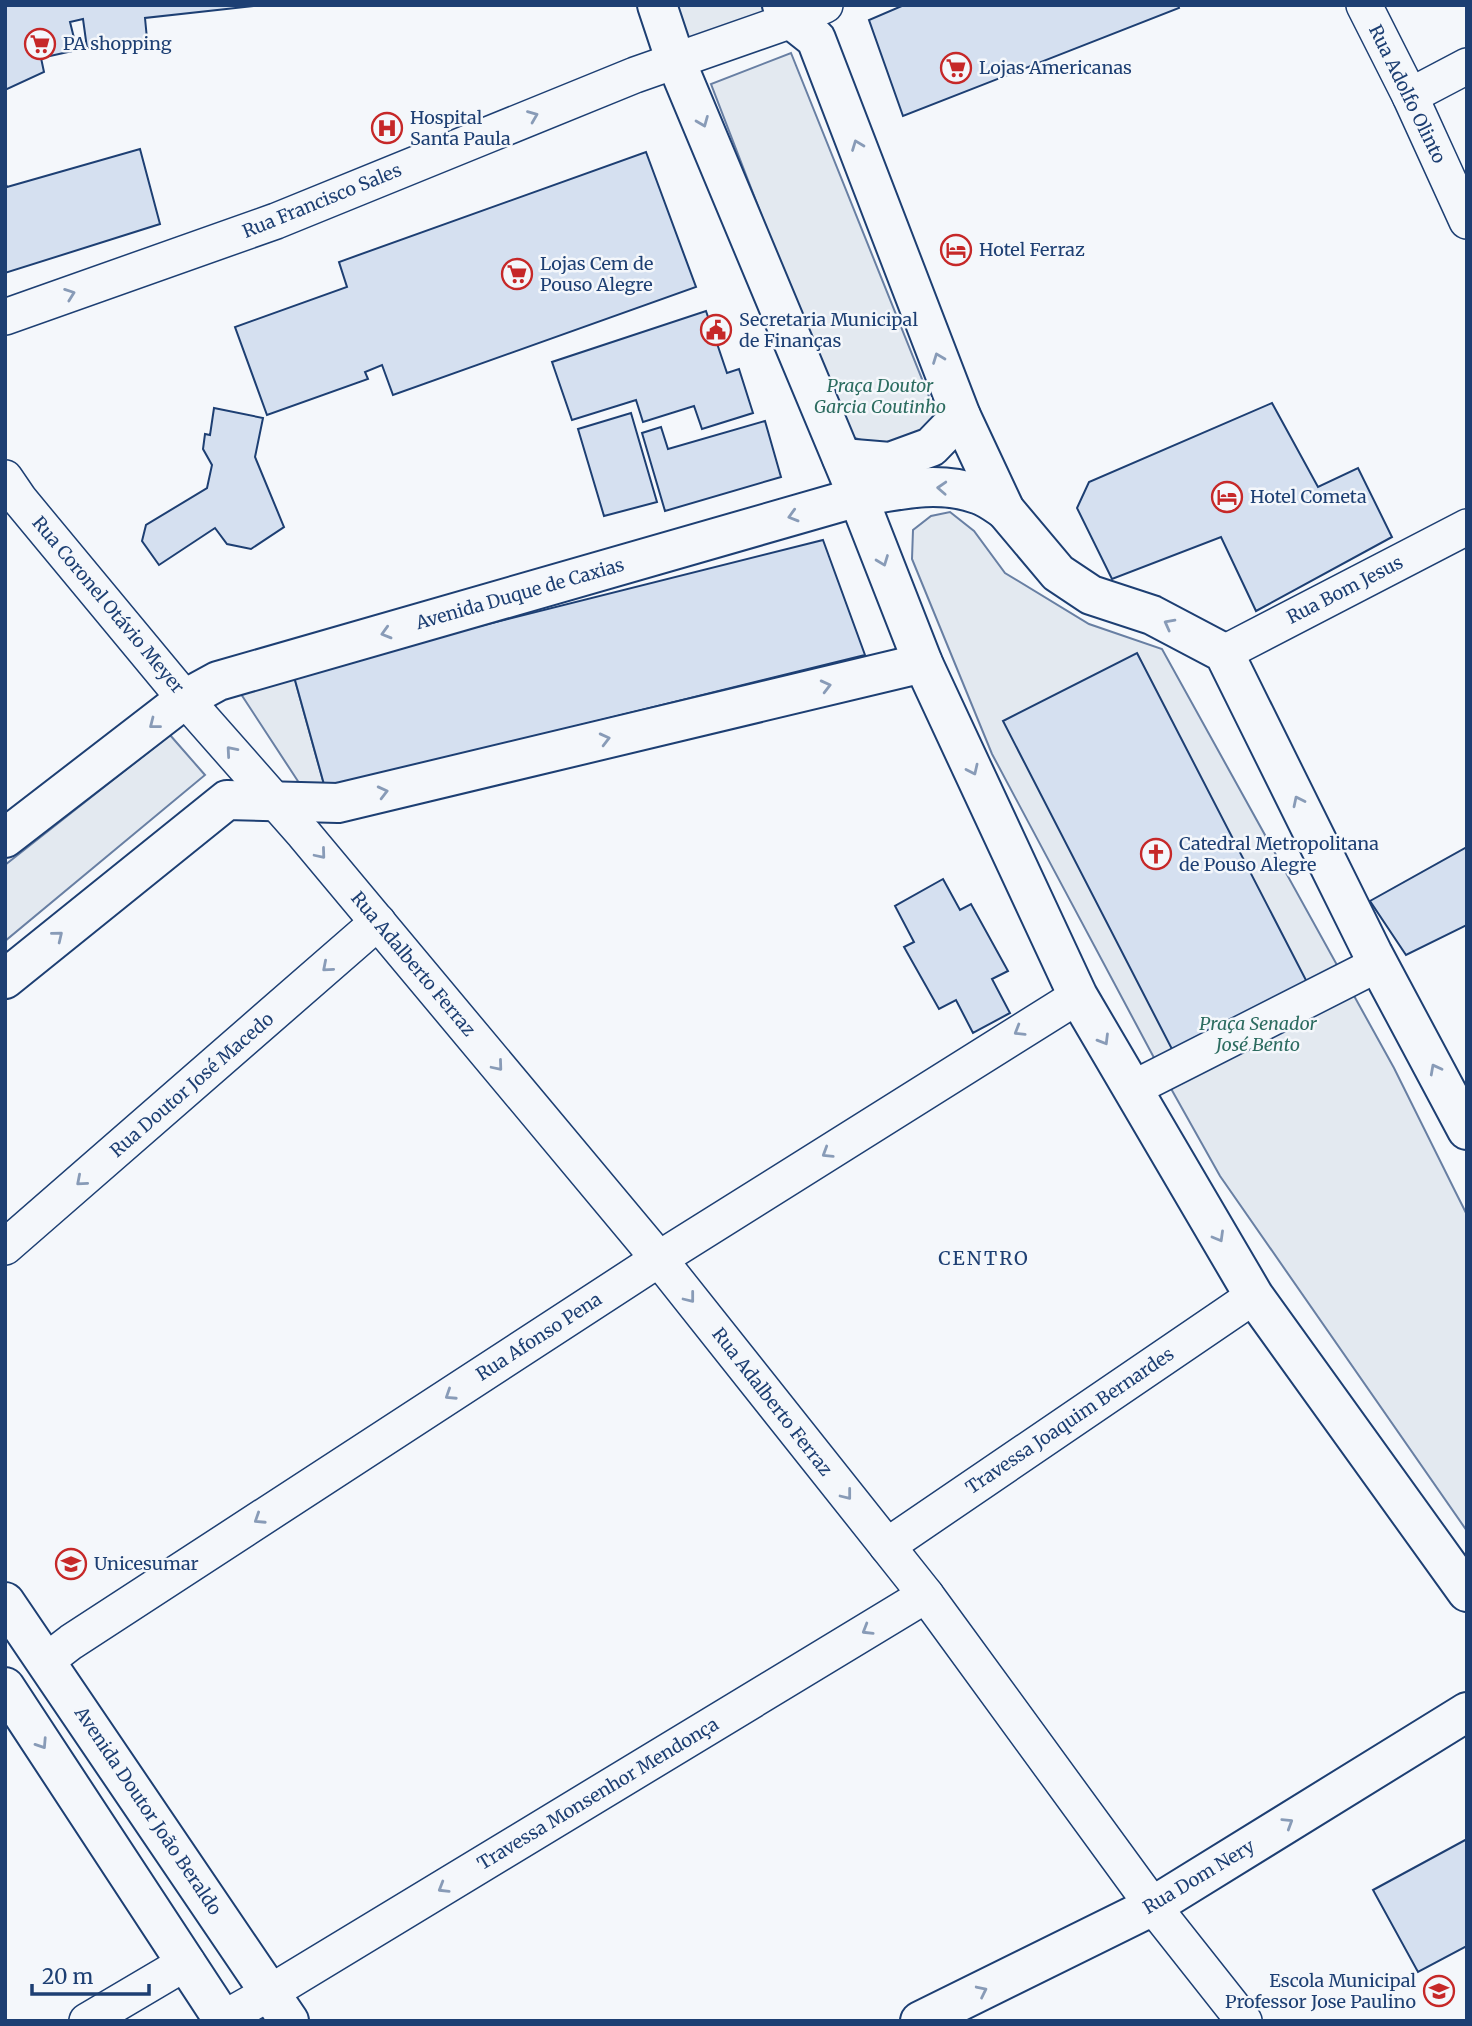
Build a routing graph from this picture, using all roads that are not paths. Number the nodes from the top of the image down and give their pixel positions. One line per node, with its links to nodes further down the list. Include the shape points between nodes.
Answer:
1 (657, 5): 4 (street)
2 (1364, 5): 6 (street, Rua Adolfo Olinto)
3 (800, 10): 4 (street); 9 (street, one-way to 3, via 816,39)
4 (675, 59): 8 (street, Rua Francisco Sales, one-way to 4, via 276,220); 10 (street, one-way to 10)
5 (1467, 66): 6 (street)
6 (1410, 96): 7 (street, Rua Adolfo Olinto)
7 (1467, 221)
8 (5, 317)
9 (961, 416): 10 (street, via 931,447 890,462); 13 (street)
10 (842, 458): 12 (street)
11 (5, 478): 17 (street, Rua Coronel Otávio Meyer)
12 (858, 497): 13 (street, Avenida Duque de Caxias, one-way to 12, via 979,494 946,486); 16 (street, one-way to 16); 17 (street, Avenida Duque de Caxias, one-way to 17, via 218,681)
13 (1006, 510): 15 (street, one-way to 13, via 1152,615 1091,595 1058,573)
14 (1467, 527): 15 (street, Rua Bom Jesus)
15 (1224, 653): 21 (street, one-way to 15)
16 (923, 663): 18 (street, one-way to 16, via 338,803); 23 (street, one-way to 23)
17 (185, 699): 18 (street, one-way to 17); 19 (street, Avenida Duque de Caxias, one-way to 19)
18 (276, 803): 20 (street, Rua Adalberto Ferraz, one-way to 20); 22 (street, one-way to 18, via 227,800)
19 (5, 838)
20 (378, 922): 26 (street, Rua Doutor José Macedo, one-way to 26); 27 (street, Rua Adalberto Ferraz, one-way to 27)
21 (1378, 964): 24 (street); 25 (street, one-way to 21)
22 (5, 979)
23 (1078, 996): 24 (street, one-way to 24); 27 (street, Rua Afonso Pena, one-way to 27)
24 (1132, 1089): 28 (street, one-way to 28)
25 (1467, 1130)
26 (5, 1247)
27 (659, 1259): 29 (street, Rua Adalberto Ferraz, one-way to 29); 33 (street, Rua Afonso Pena, one-way to 33)
28 (1254, 1296): 29 (street, Travessa Joaquim Bernardes); 30 (street)
29 (887, 1546): 31 (street, Rua Adalberto Ferraz)
30 (1467, 1592)
31 (926, 1595): 36 (street, Rua Adalberto Ferraz); 38 (street, Travessa Monsenhor Mendonça, one-way to 38)
32 (5, 1602): 33 (street, Avenida Doutor João Beraldo)
33 (45, 1662): 34 (street, Rua Afonso Pena); 38 (street, Avenida Doutor João Beraldo)
34 (5, 1687): 37 (street, one-way to 37)
35 (1467, 1712): 36 (street, Rua Dom Nery, one-way to 35)
36 (1153, 1906): 41 (street, Rua Dom Nery, one-way to 36); 42 (street, Rua Adalberto Ferraz)
37 (187, 1962): 39 (street); 40 (street)
38 (280, 2006): 39 (street, Travessa Monsenhor Mendonça)
39 (223, 2020)
40 (87, 2021)
41 (920, 2021)
42 (1244, 2021)

